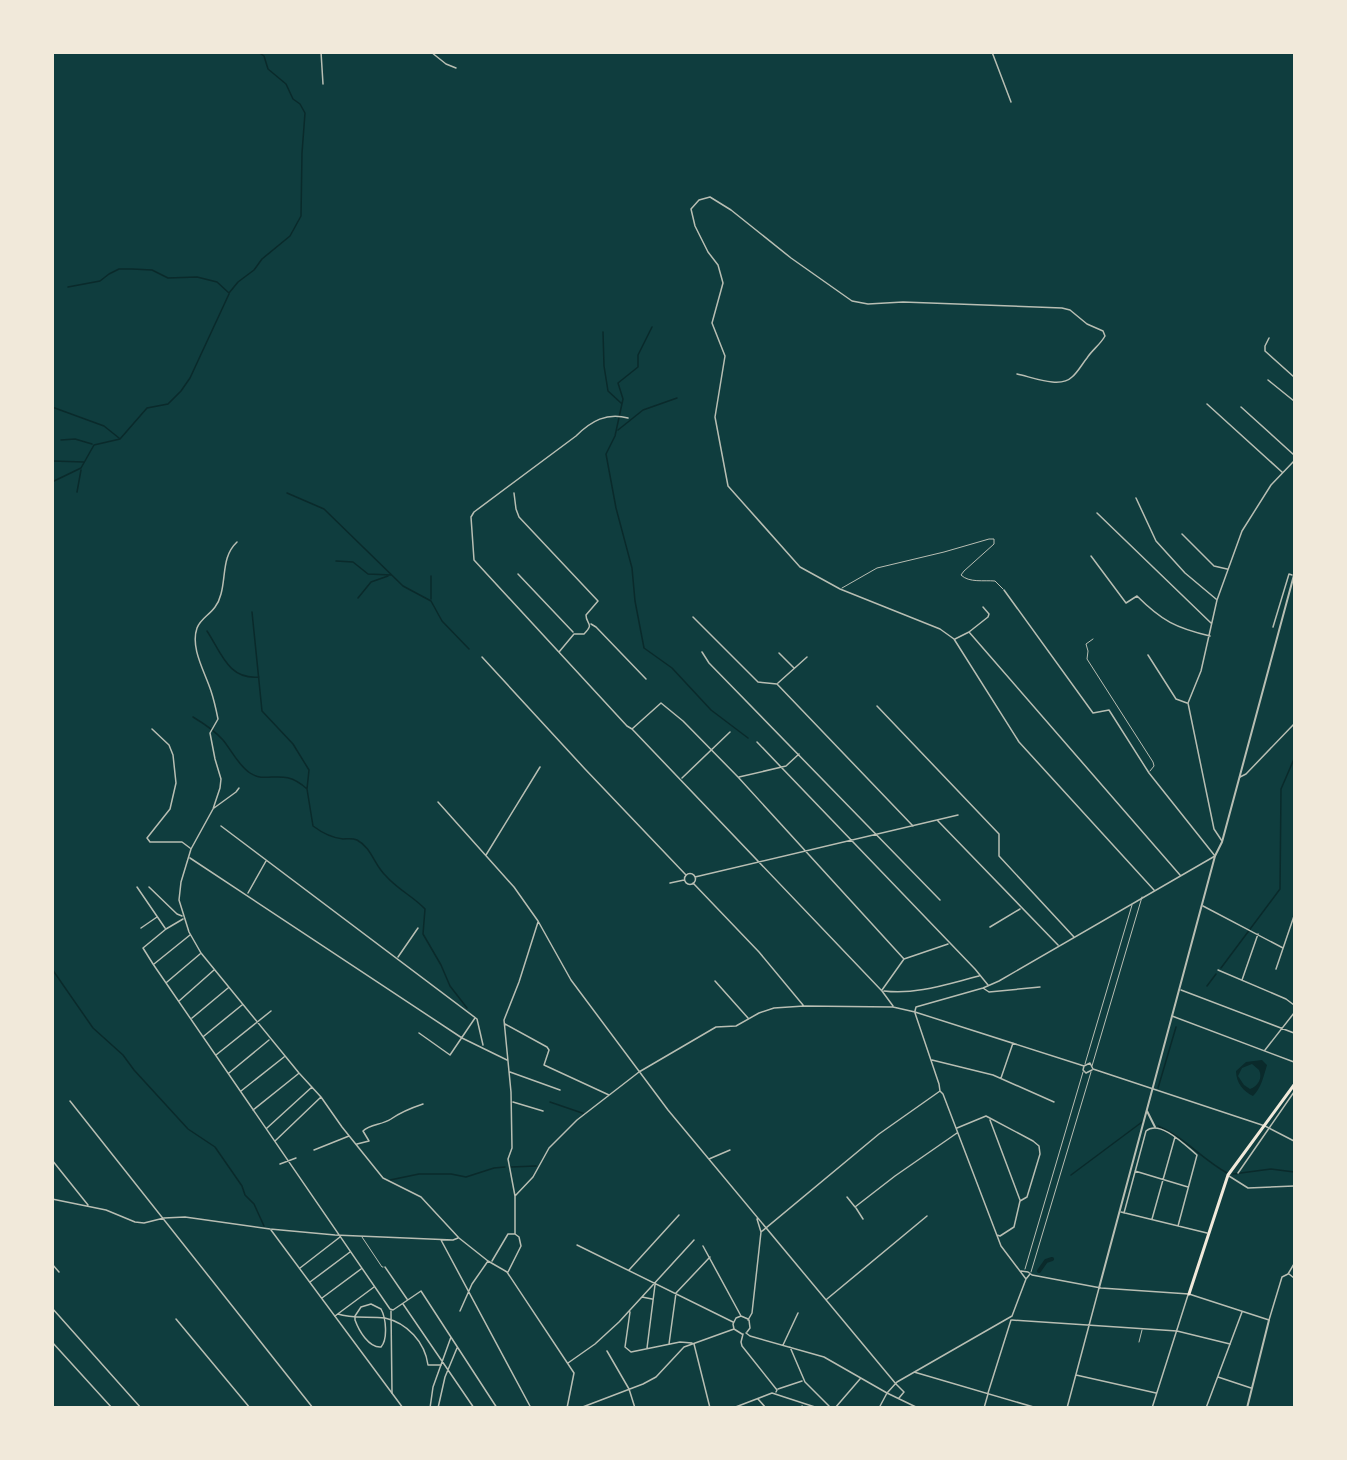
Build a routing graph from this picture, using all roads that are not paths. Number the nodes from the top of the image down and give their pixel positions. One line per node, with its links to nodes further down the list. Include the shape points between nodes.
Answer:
1 (321, 52): 5 (street)
2 (431, 52): 4 (street)
3 (992, 52): 6 (street)
4 (456, 68)
5 (323, 84)
6 (1011, 102)
7 (1269, 338): 9 (street, via 1265,351)
8 (1017, 374): 27 (street, via 1057,382 1068,380 1101,343 1103,331 1062,308 852,301 719,201 710,197 699,200 691,209 723,284 712,323 725,356 715,417 728,486 800,567)
9 (1294, 377)
10 (1268, 380): 11 (street)
11 (1294, 401)
12 (1207, 404): 17 (street)
13 (1241, 407): 15 (street)
14 (628, 418): 41 (street, via 612,415 588,425 471,517 474,561)
15 (1294, 454)
16 (1294, 461): 17 (street)
17 (1283, 473): 24 (street, via 1242,531)
18 (514, 493): 32 (street, via 519,517 598,601 586,615)
19 (1136, 498): 29 (street, via 1156,541)
20 (1097, 513): 33 (street)
21 (1182, 534): 24 (street, via 1214,566)
22 (237, 542): 66 (street, via 229,549 218,606 198,627 195,644 218,718 210,733 221,779)
23 (1091, 556): 37 (street, via 1126,603 1137,596 1156,615 1183,630)
24 (1227, 569): 29 (street)
25 (518, 574): 36 (street)
26 (1294, 575): 34 (street, via 1289,574); 62 (street)
27 (840, 589): 28 (lane, via 877,568 994,539 961,576 995,581); 38 (street, via 940,629)
28 (1004, 590): 60 (street, via 1093,713 1109,710)
29 (1217, 600): 33 (street)
30 (983, 607): 35 (street, via 988,617)
31 (693, 617): 48 (street, via 758,682)
32 (590, 624): 36 (street, via 584,634); 47 (street)
33 (1212, 624): 37 (street)
34 (1274, 627)
35 (969, 632): 38 (street); 82 (street)
36 (574, 634): 41 (street)
37 (1210, 636): 49 (street)
38 (954, 639): 89 (street, via 1019,741)
39 (1093, 639): 60 (lane, via 1086,644 1087,659 1153,762)
40 (702, 652): 57 (street)
41 (559, 653): 53 (street)
42 (779, 653): 46 (street)
43 (1148, 655): 49 (street, via 1176,699)
44 (482, 657): 81 (street)
45 (807, 657): 46 (street)
46 (794, 669): 48 (street)
47 (646, 680)
48 (777, 684): 70 (street)
49 (1188, 703): 73 (street, via 1214,829)
50 (878, 706): 106 (street, via 999,834 999,856)
51 (1294, 724): 62 (street)
52 (152, 729): 74 (street, via 169,745 176,783 170,809 147,838 150,842 182,842)
53 (632, 729): 56 (street, via 661,703); 63 (street)
54 (730, 732): 56 (street)
55 (757, 742): 59 (street)
56 (712, 750): 61 (street); 63 (street)
57 (799, 754): 59 (street); 71 (street)
58 (540, 768): 76 (street)
59 (782, 768): 61 (street); 72 (street)
60 (1149, 773): 77 (street)
61 (738, 777): 75 (street)
62 (1239, 777): 73 (street)
63 (681, 779): 80 (street)
64 (239, 788): 66 (street)
65 (438, 802): 76 (street)
66 (213, 809): 74 (street)
67 (958, 815): 68 (street)
68 (937, 820): 70 (street); 95 (street)
69 (221, 826): 79 (street)
70 (913, 826): 71 (street)
71 (876, 835): 72 (street); 92 (street)
72 (851, 841): 75 (street); 107 (street)
73 (1222, 842): 77 (street)
74 (191, 849): 78 (street)
75 (806, 851): 80 (street); 112 (street)
76 (486, 856): 99 (street)
77 (1215, 856): 82 (street); 94 (street)
78 (189, 857): 90 (street); 98 (street, via 179,900)
79 (266, 860): 90 (street); 111 (street)
80 (759, 863): 83 (street); 126 (street)
81 (686, 874): 83 (street); 84 (street)
82 (1180, 875): 89 (street)
83 (695, 877): 86 (street)
84 (685, 880): 85 (street); 86 (street)
85 (670, 883)
86 (693, 883): 130 (street)
87 (137, 887): 97 (street)
88 (149, 887): 98 (street)
89 (1154, 890): 91 (street)
90 (247, 894): 145 (street)
91 (1142, 897): 93 (street); 156 (lane)
92 (940, 900)
93 (1132, 903): 106 (street); 155 (lane)
94 (1203, 906): 104 (street); 125 (street)
95 (1021, 908): 100 (street); 108 (street)
96 (1294, 916): 109 (street)
97 (158, 917): 101 (street); 103 (street)
98 (183, 917): 103 (street); 105 (street)
99 (538, 921): 140 (street); 160 (street, via 572,980)
100 (990, 927)
101 (141, 928)
102 (418, 928): 111 (street)
103 (166, 929): 113 (street, via 143,948)
104 (1258, 934): 109 (street); 119 (street)
105 (190, 935): 110 (street); 113 (street)
106 (1074, 937): 108 (street)
107 (950, 944): 112 (street); 117 (street)
108 (1058, 946): 121 (street)
109 (1283, 948): 114 (street)
110 (201, 953): 115 (street); 120 (street)
111 (397, 958): 136 (street)
112 (904, 959): 126 (street)
113 (153, 964): 120 (street)
114 (1276, 969)
115 (214, 970): 122 (street); 127 (street)
116 (1218, 970): 119 (street)
117 (980, 976): 121 (street); 126 (street, via 926,990)
118 (715, 981): 138 (street)
119 (1242, 981): 129 (street)
120 (166, 982): 127 (street)
121 (988, 986): 124 (street)
122 (228, 987): 128 (street); 137 (street)
123 (1040, 987): 124 (street, via 989,992)
124 (983, 988): 133 (street, via 916,1007)
125 (1180, 990): 135 (street); 141 (street)
126 (882, 991): 131 (street)
127 (178, 1001): 137 (street)
128 (243, 1004): 139 (street); 144 (street)
129 (1294, 1005)
130 (804, 1006): 131 (street); 138 (street, via 774,1008)
131 (893, 1007): 133 (street)
132 (271, 1011): 139 (street)
133 (915, 1012): 147 (street); 152 (street)
134 (1294, 1012): 141 (street)
135 (1172, 1016): 149 (street); 167 (street)
136 (475, 1018): 145 (street); 148 (street)
137 (191, 1019): 144 (street)
138 (749, 1019): 160 (street, via 736,1026 716,1028)
139 (256, 1022): 146 (street); 150 (street)
140 (504, 1024): 153 (street); 172 (street, via 547,1047 544,1065)
141 (1282, 1028): 142 (street); 149 (street)
142 (1294, 1033)
143 (419, 1034): 145 (street, via 450,1055)
144 (203, 1037): 150 (street)
145 (462, 1038): 148 (street)
146 (271, 1039): 151 (street); 163 (street)
147 (1013, 1043): 155 (street); 164 (street)
148 (483, 1047): 153 (street)
149 (1264, 1051): 154 (street)
150 (215, 1056): 163 (street)
151 (285, 1056): 162 (street); 170 (street)
152 (931, 1059): 164 (street); 169 (street)
153 (507, 1060): 159 (street)
154 (1294, 1062)
155 (1085, 1065): 156 (street); 157 (street)
156 (1092, 1066): 158 (street)
157 (1083, 1070): 161 (street); 247 (lane)
158 (1093, 1070): 161 (street); 167 (street)
159 (509, 1072): 168 (street); 175 (street)
160 (639, 1072): 172 (street); 196 (street)
161 (1091, 1072): 250 (lane)
162 (299, 1073): 166 (street); 178 (street)
163 (228, 1074): 170 (street)
164 (1000, 1079): 176 (street)
165 (1294, 1085): 183 (main road)
166 (312, 1087): 173 (street); 185 (street)
167 (1152, 1089): 179 (street); 183 (street)
168 (560, 1090)
169 (939, 1091): 184 (street); 219 (street, via 879,1134)
170 (240, 1092): 178 (street)
171 (1294, 1092): 183 (street)
172 (610, 1096): 205 (street, via 559,1137 533,1177)
173 (321, 1097): 187 (street); 189 (street)
174 (70, 1101): 214 (street)
175 (512, 1102): 180 (street); 205 (street, via 512,1148 508,1159)
176 (1054, 1102)
177 (423, 1104): 191 (street, via 366,1128 363,1131 369,1141)
178 (253, 1110): 185 (street)
179 (1147, 1110): 182 (street); 211 (street)
180 (543, 1112)
181 (990, 1118): 184 (street); 208 (street); 208 (street, via 1039,1146 1027,1197)
182 (1153, 1127): 188 (street); 199 (street, via 1146,1131)
183 (1267, 1127): 190 (street); 200 (street); 201 (main road)
184 (956, 1128): 186 (street)
185 (266, 1129): 189 (street)
186 (958, 1133): 210 (street); 227 (street)
187 (349, 1136): 191 (street); 192 (street)
188 (1175, 1137): 202 (street); 204 (street, via 1197,1155)
189 (274, 1141): 197 (street)
190 (1294, 1141)
191 (356, 1144): 231 (street, via 383,1178 421,1197)
192 (314, 1150)
193 (730, 1150): 196 (street)
194 (296, 1158): 197 (street)
195 (52, 1160): 209 (street)
196 (709, 1160): 215 (street)
197 (288, 1161): 198 (street); 222 (street)
198 (280, 1164)
199 (1135, 1171): 202 (street); 211 (street)
200 (1238, 1173)
201 (1228, 1175): 203 (street, via 1248,1188); 224 (main road)
202 (1163, 1179): 204 (street); 217 (street)
203 (1294, 1186)
204 (1189, 1187): 218 (street)
205 (515, 1196): 225 (street)
206 (847, 1197): 210 (street)
207 (52, 1199): 209 (street)
208 (1020, 1201): 229 (street, via 1014,1227)
209 (89, 1205): 214 (street, via 135,1222)
210 (855, 1208): 216 (street)
211 (1122, 1212): 217 (street); 257 (street)
212 (679, 1215): 246 (street)
213 (927, 1216): 263 (street)
214 (164, 1218): 220 (street, via 185,1216); 325 (street)
215 (757, 1218): 219 (street); 223 (street)
216 (863, 1219)
217 (1152, 1220): 218 (street)
218 (1178, 1226): 224 (street)
219 (765, 1227): 223 (street); 263 (street)
220 (270, 1229): 221 (street); 232 (street)
221 (281, 1230): 226 (street); 232 (street)
222 (337, 1232): 226 (street); 228 (street)
223 (761, 1232): 280 (street)
224 (1208, 1233): 260 (main road)
225 (515, 1234): 240 (street, via 508,1234); 249 (street, via 522,1246)
226 (335, 1235): 228 (street)
227 (996, 1235): 229 (street); 237 (street)
228 (341, 1236): 230 (street); 238 (street); 244 (street)
229 (1000, 1236): 237 (street)
230 (362, 1237): 233 (street); 243 (lane)
231 (459, 1238): 233 (street); 240 (street)
232 (279, 1240): 244 (street)
233 (441, 1240): 258 (street)
234 (694, 1240): 255 (street)
235 (577, 1245): 246 (street)
236 (703, 1246): 239 (street)
237 (1001, 1246): 247 (street)
238 (351, 1252): 245 (street); 254 (street)
239 (710, 1257): 259 (street); 275 (street)
240 (490, 1261): 249 (street); 258 (street)
241 (52, 1264): 248 (street)
242 (1294, 1264): 251 (street)
243 (385, 1267): 264 (street)
244 (300, 1268): 254 (street)
245 (362, 1268): 256 (street); 262 (street)
246 (628, 1271): 255 (street)
247 (1023, 1271): 250 (street); 252 (street)
248 (59, 1272)
249 (507, 1272): 304 (street)
250 (1030, 1274): 252 (street); 257 (street)
251 (1288, 1274): 253 (street); 282 (street, via 1282,1277)
252 (1025, 1278): 276 (street)
253 (1294, 1278)
254 (310, 1282): 262 (street)
255 (655, 1284): 259 (street); 261 (street); 265 (street)
256 (374, 1287): 268 (street); 273 (street)
257 (1099, 1288): 260 (street); 288 (street)
258 (468, 1290): 269 (street); 331 (street)
259 (676, 1293): 286 (street); 297 (street)
260 (1189, 1294): 271 (street); 291 (street)
261 (642, 1297): 265 (street); 270 (street)
262 (322, 1298): 273 (street)
263 (826, 1299): 312 (street)
264 (407, 1300): 266 (street); 293 (street, via 421,1291)
265 (653, 1300): 302 (street)
266 (402, 1303): 268 (street); 305 (street)
267 (52, 1308): 323 (street)
268 (391, 1310): 279 (street)
269 (460, 1311)
270 (630, 1311): 284 (street); 285 (street)
271 (1242, 1311): 282 (street); 298 (street)
272 (798, 1313): 299 (street)
273 (337, 1315): 274 (street); 316 (street)
274 (355, 1316): 277 (street); 277 (street, via 361,1307 371,1304 381,1309); 277 (street, via 358,1327 378,1348 384,1342)
275 (741, 1316): 280 (street); 286 (street)
276 (1012, 1316): 281 (street); 283 (street)
277 (384, 1318): 279 (street)
278 (176, 1319): 324 (street)
279 (392, 1320): 305 (street, via 419,1340 428,1365); 316 (street)
280 (748, 1320): 292 (street, via 750,1328)
281 (1012, 1320): 287 (street); 288 (street)
282 (1269, 1320): 313 (street)
283 (1003, 1321): 287 (street); 307 (street)
284 (619, 1322): 285 (street); 304 (street)
285 (628, 1322): 302 (street, via 625,1347 631,1352)
286 (733, 1322): 289 (street)
287 (1009, 1324): 319 (street)
288 (1088, 1326): 290 (street); 308 (street)
289 (734, 1329): 292 (street); 296 (street)
290 (1142, 1330): 291 (street); 295 (lane)
291 (1177, 1331): 298 (street); 318 (street)
292 (744, 1333): 299 (street); 315 (street, via 742,1346)
293 (451, 1337): 300 (street); 305 (street)
294 (52, 1342): 322 (street)
295 (1139, 1342)
296 (693, 1343): 297 (street); 314 (street, via 681,1349 656,1377); 335 (street)
297 (669, 1344): 302 (street)
298 (1230, 1344): 309 (street)
299 (783, 1345): 301 (street)
300 (457, 1347): 306 (street); 330 (street)
301 (790, 1347): 310 (street, via 824,1357); 339 (street, via 805,1383)
302 (647, 1348)
303 (607, 1351): 314 (street)
304 (568, 1363): 332 (street, via 574,1373)
305 (442, 1364): 306 (street); 327 (street)
306 (447, 1371): 328 (street); 329 (street)
307 (914, 1372): 312 (street); 319 (street)
308 (1076, 1375): 318 (street); 345 (street)
309 (1217, 1377): 313 (street); 347 (street)
310 (861, 1379): 317 (street); 340 (street)
311 (802, 1381): 315 (street)
312 (896, 1383): 317 (street); 321 (street, via 904,1392)
313 (1252, 1388): 348 (street)
314 (629, 1389): 333 (street); 334 (street)
315 (776, 1391): 320 (street); 338 (street)
316 (392, 1393): 326 (street)
317 (887, 1393): 321 (street); 341 (street)
318 (1157, 1393): 346 (street)
319 (988, 1395): 343 (street); 344 (street)
320 (758, 1398): 336 (street); 337 (street)
321 (898, 1398): 342 (street)
322 (112, 1407)
323 (141, 1407)
324 (250, 1407)
325 (313, 1407)
326 (403, 1407)
327 (430, 1407)
328 (438, 1407)
329 (474, 1407)
330 (497, 1407)
331 (531, 1407)
332 (567, 1407)
333 (580, 1407)
334 (635, 1407)
335 (710, 1407)
336 (733, 1407)
337 (766, 1407)
338 (818, 1407)
339 (831, 1407)
340 (835, 1407)
341 (879, 1407)
342 (918, 1407)
343 (984, 1407)
344 (1037, 1407)
345 (1067, 1407)
346 (1152, 1407)
347 (1206, 1407)
348 (1246, 1407)

